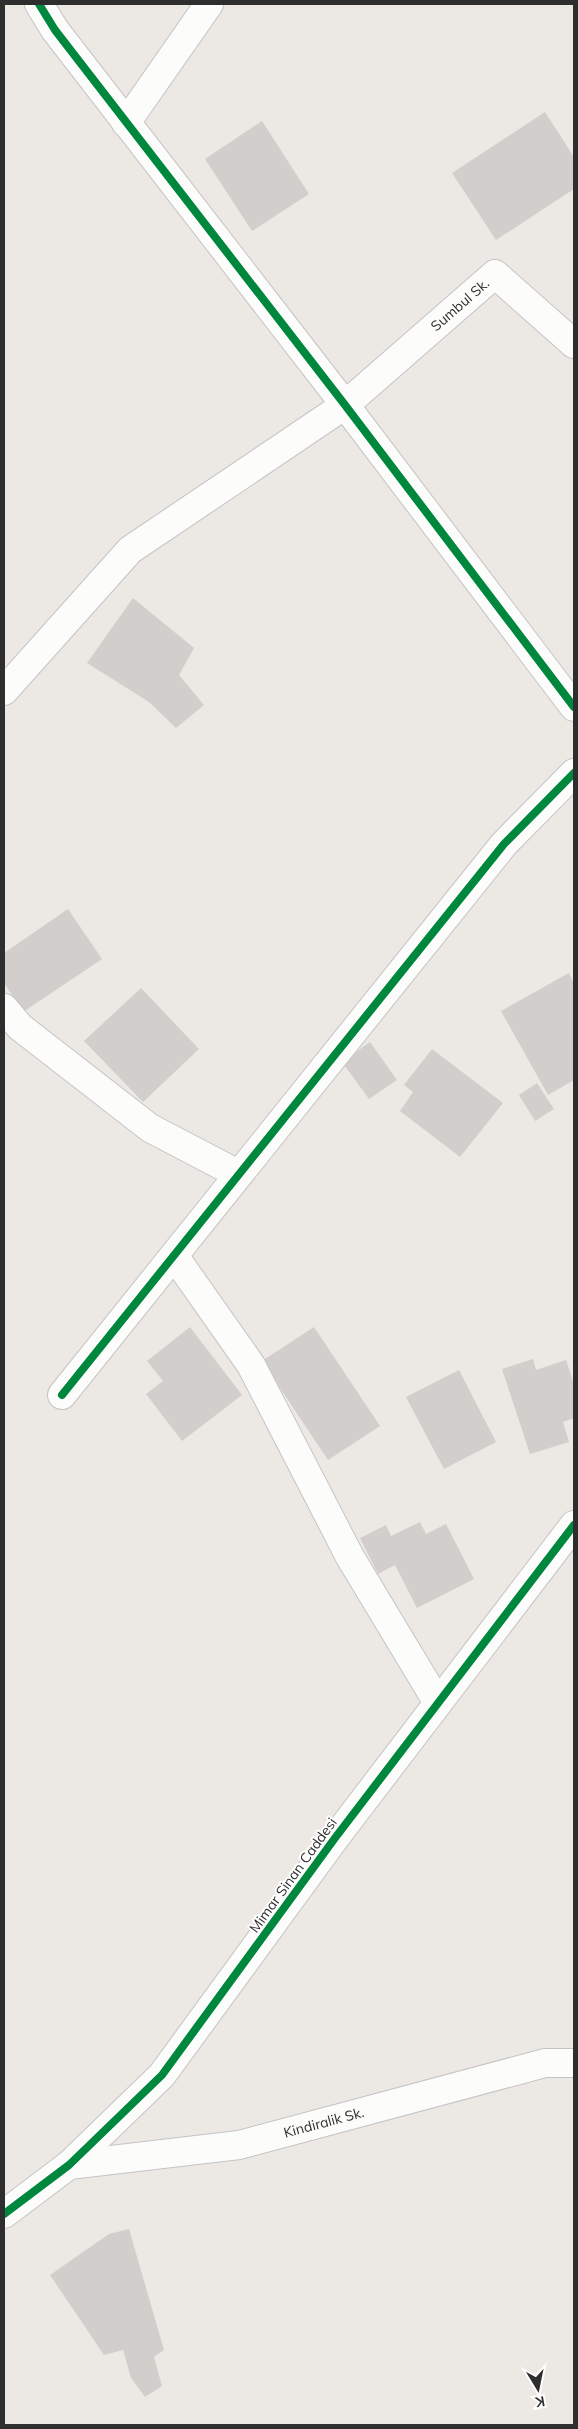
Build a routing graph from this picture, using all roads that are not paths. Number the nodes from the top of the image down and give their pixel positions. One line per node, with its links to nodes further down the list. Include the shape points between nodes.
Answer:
1 (40, 4): 3 (street, via 55,30)
2 (209, 4): 3 (street)
3 (126, 123): 5 (street)
4 (574, 344): 5 (street, Sumbul Sk., via 495,274)
5 (345, 405): 6 (street, via 130,550); 7 (street)
6 (4, 691)
7 (574, 707)
8 (574, 773): 10 (street, via 504,844)
9 (4, 1008): 10 (street, via 20,1027 150,1128)
10 (238, 1174): 11 (street)
11 (175, 1257): 12 (street); 14 (street, via 251,1365 350,1557)
12 (62, 1395)
13 (574, 1525): 14 (street, Mimar Sinan Caddesi)
14 (438, 1703): 16 (street, Mimar Sinan Caddesi, via 162,2075)
15 (574, 2063): 16 (street, Kindiralik Sk., via 545,2063 239,2145)
16 (69, 2165): 17 (street, Mimar Sinan Caddesi)
17 (4, 2214)

